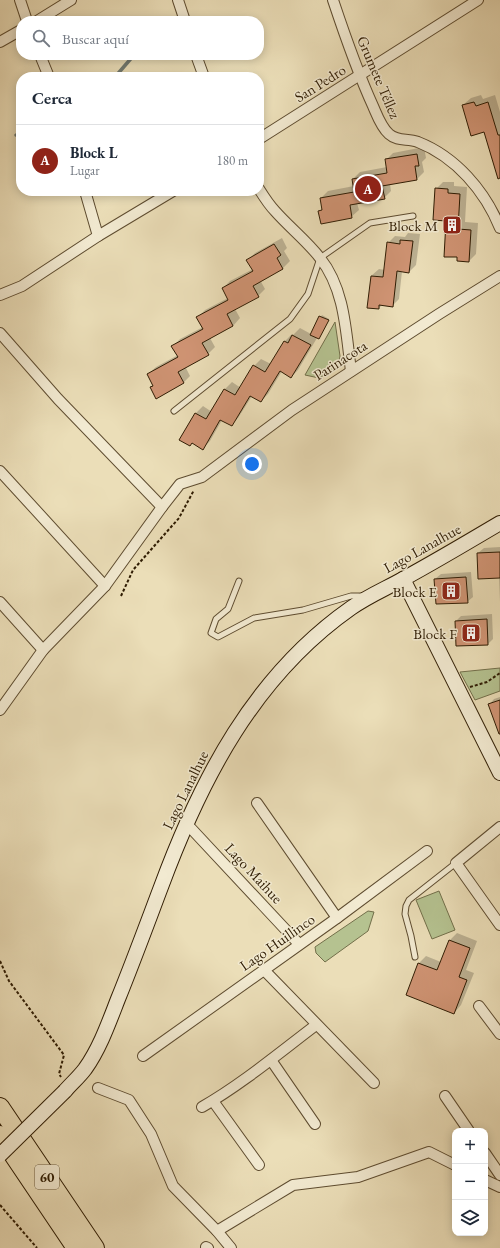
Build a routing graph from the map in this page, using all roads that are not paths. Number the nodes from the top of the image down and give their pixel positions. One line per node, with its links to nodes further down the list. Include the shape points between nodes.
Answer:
1 (20, 0): 6 (street)
2 (71, 0): 7 (street)
3 (178, 0): 8 (street)
4 (333, 0): 15 (street, Grumete Téllez)
5 (478, 0): 15 (street, San Pedro)
6 (25, 16)
7 (45, 16)
8 (183, 16)
9 (16, 33): 10 (street)
10 (0, 42)
11 (42, 60): 13 (street)
12 (198, 60): 14 (street)
13 (47, 72)
14 (202, 72)
15 (359, 76): 16 (street, San Pedro); 21 (street, Grumete Téllez, via 388,134 398,140 416,142 431,148 460,169 485,198)
16 (264, 136)
17 (86, 196): 22 (street)
18 (165, 196): 22 (street)
19 (264, 196): 23 (street)
20 (413, 216): 23 (lane, via 370,223)
21 (500, 228)
22 (98, 236): 25 (street, via 22,286)
23 (320, 258): 27 (street, via 334,283 344,315); 28 (lane, via 308,294 290,319)
24 (500, 276): 27 (street, Parinacota)
25 (2, 292)
26 (0, 333): 30 (street, via 58,399)
27 (351, 371): 30 (street, Parinacota, via 292,410 202,477 180,484)
28 (174, 411)
29 (0, 472): 34 (street)
30 (162, 506): 34 (street, Parinacota)
31 (500, 523): 32 (main road, Lago Lanalhue)
32 (403, 579): 35 (main road, Lago Lanalhue); 39 (main road)
33 (239, 581): 35 (lane, via 228,609 216,619 211,632 218,637 254,618 303,610 351,596)
34 (104, 586): 37 (street, Parinacota)
35 (369, 596): 41 (main road, Lago Lanalhue, via 315,637 267,688 215,764)
36 (0, 602): 37 (street)
37 (43, 650): 38 (street, Parinacota)
38 (0, 710)
39 (500, 773)
40 (257, 803): 45 (street)
41 (186, 823): 47 (street, Lago Maihue); 64 (main road, Lago Lanalhue, bridge, via 104,1035 85,1069)
42 (500, 827): 44 (street)
43 (427, 851): 45 (street, Lago Huillinco)
44 (456, 863): 46 (street); 48 (lane, via 409,900 406,906 405,914)
45 (337, 918): 47 (street, Lago Huillinco)
46 (500, 925)
47 (299, 944): 49 (street, Lago Huillinco)
48 (414, 957)
49 (264, 970): 51 (street); 53 (street, Lago Huillinco)
50 (479, 1006): 52 (street)
51 (316, 1025): 54 (street); 55 (street)
52 (500, 1034)
53 (143, 1056)
54 (271, 1060): 58 (street); 61 (street)
55 (374, 1083)
56 (98, 1088): 71 (street, via 129,1100 151,1134 173,1186)
57 (445, 1096): 62 (street)
58 (212, 1101): 60 (street); 67 (street)
59 (0, 1107): 73 (highway, 60)
60 (202, 1107)
61 (315, 1124)
62 (468, 1128)
63 (0, 1135): 72 (highway, 60)
64 (0, 1155)
65 (488, 1157): 68 (street)
66 (453, 1164): 71 (street, via 429,1152 358,1177 293,1185)
67 (259, 1165)
68 (500, 1174)
69 (488, 1181): 70 (street)
70 (500, 1187)
71 (217, 1231): 74 (street)
72 (76, 1248)
73 (95, 1248)
74 (231, 1248)

